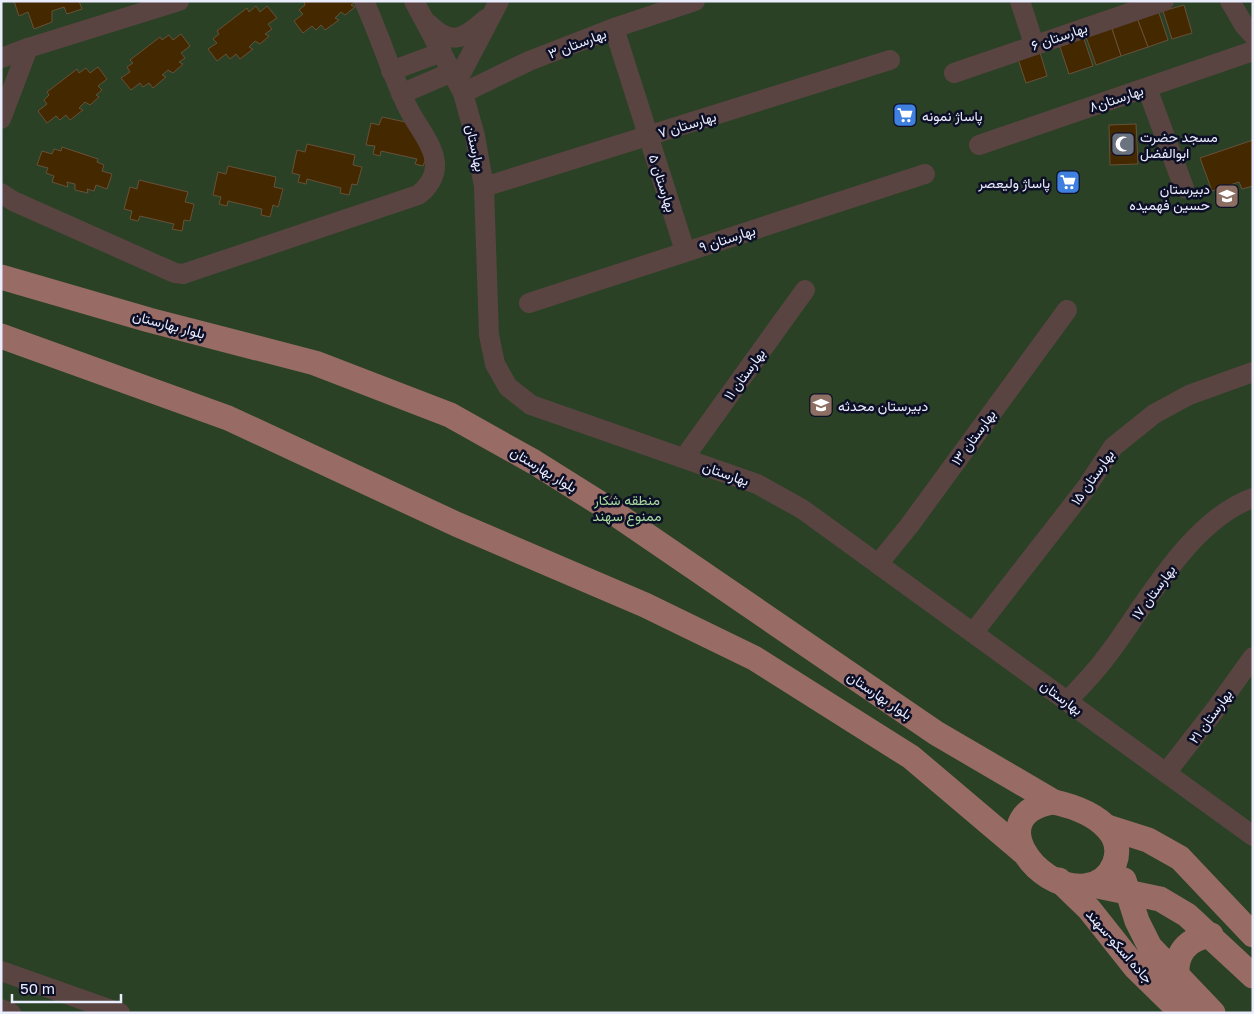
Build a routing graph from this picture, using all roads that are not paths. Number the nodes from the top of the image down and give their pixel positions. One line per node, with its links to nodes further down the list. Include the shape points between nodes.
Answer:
1 (179, 1): 12 (street)
2 (364, 1): 17 (street)
3 (695, 1): 9 (street, بهارستان ۳)
4 (1020, 1): 11 (street)
5 (1164, 1): 11 (street, بهارستان ۶)
6 (1230, 1): 10 (street)
7 (496, 7): 8 (street, via 472,31 454,38 445,37); 19 (street)
8 (418, 9): 14 (street, بهارستان)
9 (614, 28): 19 (street, بهارستان ۳, via 529,61); 23 (street, بهارستان ۵)
10 (1253, 35)
11 (1034, 44): 18 (street, بهارستان ۶)
12 (28, 48): 15 (street); 22 (street)
13 (1253, 51): 20 (street, بهارستان۸)
14 (442, 52): 17 (street); 19 (street, بهارستان)
15 (1, 58)
16 (890, 60): 23 (street, بهارستان ۷)
17 (391, 71): 21 (street)
18 (954, 73)
19 (458, 82): 21 (street, بهارستان ۳); 26 (street, بهارستان, via 475,136)
20 (1147, 88): 24 (street, بهارستان۸); 27 (street)
21 (401, 94): 28 (street, via 435,163 434,174 426,189 418,195 191,272 175,274)
22 (1, 119)
23 (649, 136): 26 (street, بهارستان ۷); 29 (street, بهارستان ۵)
24 (979, 145)
25 (925, 174): 29 (street, بهارستان ۹)
26 (484, 187): 36 (street, بهارستان, via 489,335 495,364 508,387 531,405)
27 (1184, 188)
28 (1, 193)
29 (685, 251): 32 (street, بهارستان ۹)
30 (1, 277): 43 (main road, بلوار بهارستان, via 315,363 450,415 601,504 936,734)
31 (804, 290): 36 (street, بهارستان ۱۱)
32 (529, 303)
33 (1067, 310): 38 (street, بهارستان ۱۳)
34 (1, 336): 46 (main road, via 228,418 456,524 645,605 754,658 911,757)
35 (1253, 372): 39 (street, بهارستان ۱۵, via 1189,395 1154,414 1112,447 1086,488)
36 (684, 458): 38 (street, بهارستان, via 757,484 802,509)
37 (1253, 498): 41 (street, بهارستان ۱۷, via 1213,522 1180,556 1109,653)
38 (878, 564): 39 (street, بهارستان)
39 (973, 633): 41 (street, بهارستان)
40 (1253, 657): 42 (street, بهارستان ۲۱)
41 (1067, 701): 42 (street, بهارستان)
42 (1166, 773): 45 (street, بهارستان)
43 (1054, 802): 44 (main road, via 1083,811); 46 (main road, via 1032,809 1024,818 1018,840)
44 (1107, 827): 47 (main road, via 1117,848); 52 (main road, via 1148,840 1180,858)
45 (1253, 836)
46 (1022, 852): 48 (main road, via 1036,867)
47 (1116, 860): 49 (main road, via 1108,875); 50 (main road, جاده اسکو-سهند)
48 (1059, 880): 49 (main road, via 1082,886); 59 (main road, جاده اسکو-سهند, via 1089,909 1135,967)
49 (1093, 885): 50 (main road)
50 (1128, 892): 51 (main road, via 1160,900 1187,915); 55 (main road, جاده اسکو-سهند, via 1150,947)
51 (1210, 935): 54 (main road); 55 (main road, via 1188,943 1180,953 1176,965)
52 (1253, 935)
53 (1, 971): 58 (street)
54 (1253, 976)
55 (1178, 977): 60 (main road, جاده اسکو-سهند)
56 (1, 1009): 57 (street)
57 (11, 1013)
58 (120, 1013)
59 (1182, 1013)
60 (1212, 1013)

